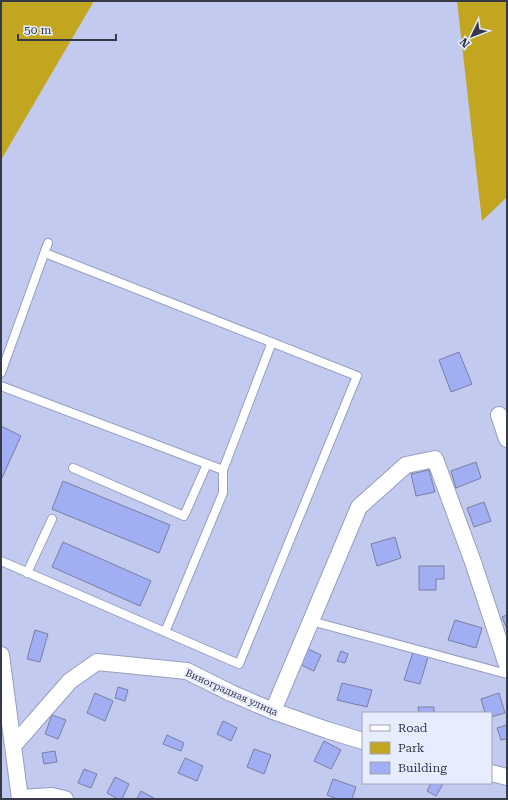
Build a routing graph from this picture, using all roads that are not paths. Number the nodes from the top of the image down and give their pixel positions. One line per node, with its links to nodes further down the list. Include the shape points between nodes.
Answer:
1 (48, 243): 2 (lane)
2 (45, 253): 3 (lane); 4 (lane)
3 (272, 342): 10 (lane); 15 (lane, via 357,376 239,664)
4 (1, 373)
5 (1, 386): 8 (lane)
6 (499, 415): 7 (street)
7 (507, 439)
8 (207, 464): 9 (lane, via 184,516); 10 (lane)
9 (73, 468)
10 (223, 470): 15 (lane, via 223,493)
11 (52, 519): 13 (lane)
12 (1, 561): 13 (lane)
13 (27, 573): 15 (lane)
14 (311, 621): 17 (street, via 359,506 406,465 435,460 473,562); 18 (lane); 19 (street)
15 (165, 632)
16 (1, 655): 21 (street)
17 (507, 665)
18 (507, 674)
19 (273, 711): 20 (street, Виноградная улица); 21 (street, Виноградная улица, via 187,670 96,662 70,681)
20 (362, 740)
21 (13, 746): 24 (street)
22 (492, 773): 23 (street)
23 (507, 777)
24 (20, 799): 25 (street, via 52,796)
25 (65, 799)

